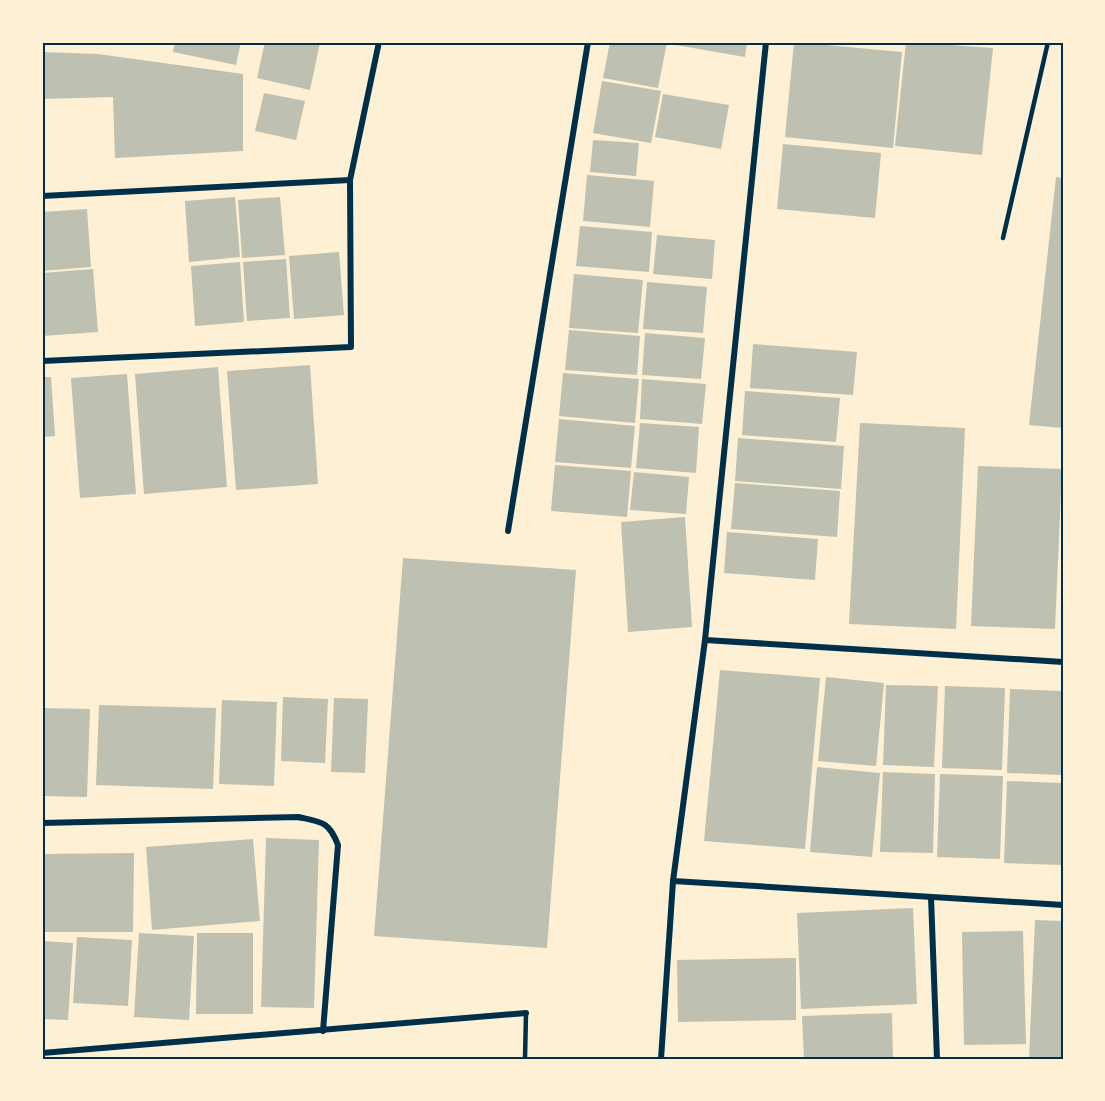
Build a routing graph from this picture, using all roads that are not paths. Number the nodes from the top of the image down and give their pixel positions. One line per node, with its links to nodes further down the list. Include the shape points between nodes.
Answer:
1 (379, 42): 5 (street)
2 (588, 42): 9 (street)
3 (766, 42): 10 (street)
4 (1048, 42): 7 (lane)
5 (350, 180): 6 (street); 8 (street, via 351,347)
6 (42, 196)
7 (1003, 238)
8 (42, 361)
9 (508, 531)
10 (705, 640): 11 (street); 13 (street)
11 (1063, 662)
12 (42, 824): 17 (street, via 298,818 322,822 333,830 338,845)
13 (673, 882): 14 (street); 20 (street)
14 (931, 897): 15 (street); 21 (street)
15 (1063, 905)
16 (526, 1013): 17 (street); 19 (lane)
17 (323, 1031): 18 (street)
18 (42, 1053)
19 (525, 1059)
20 (661, 1059)
21 (936, 1059)

